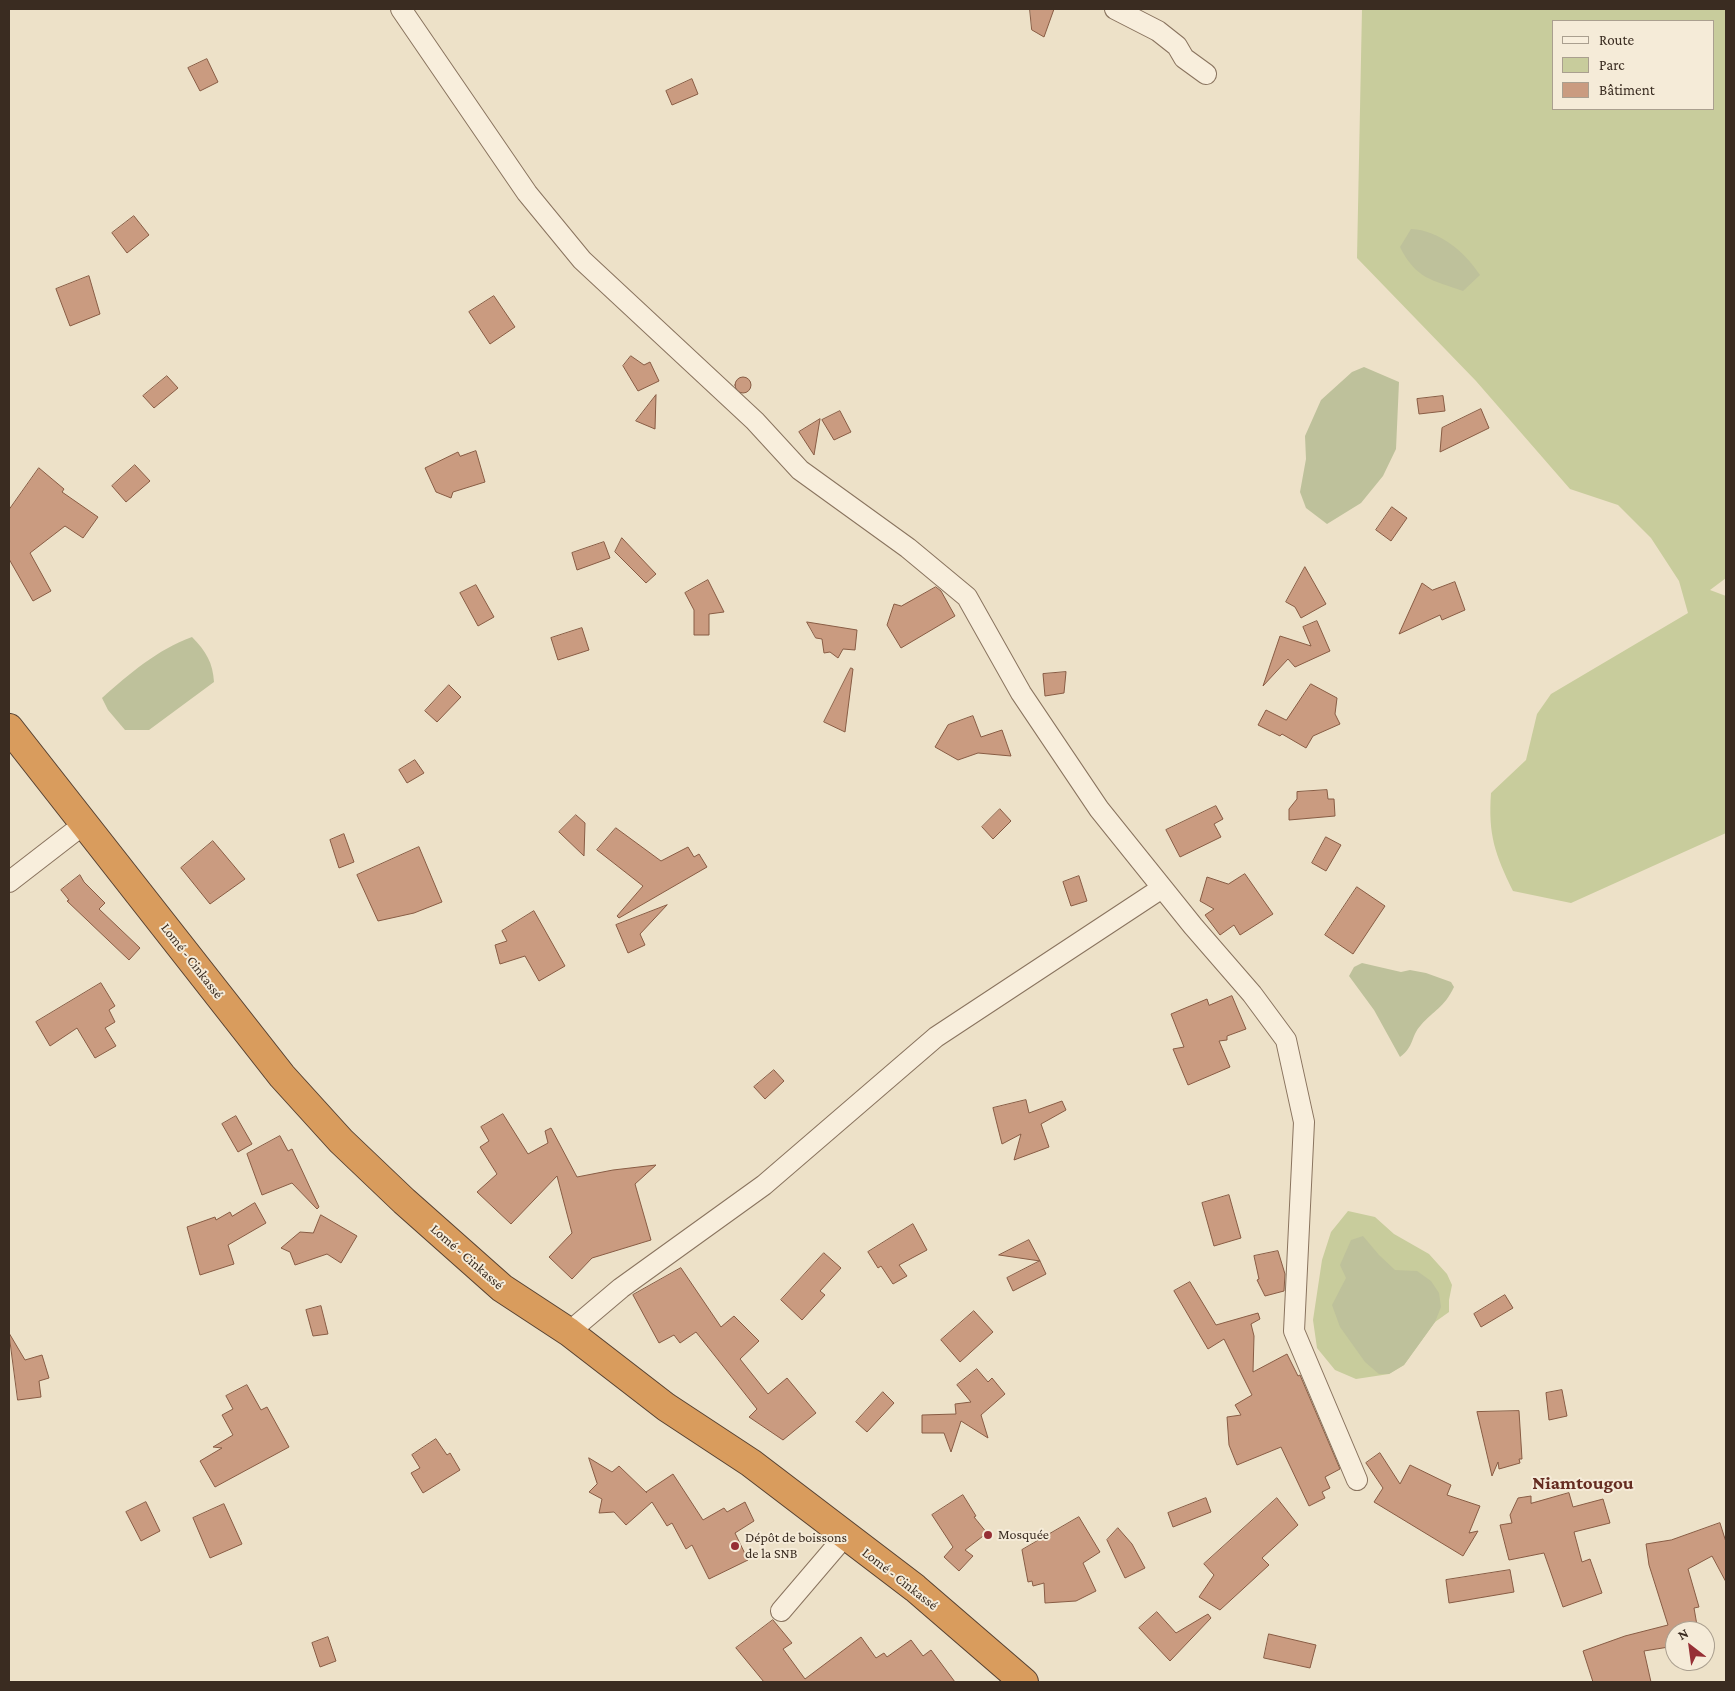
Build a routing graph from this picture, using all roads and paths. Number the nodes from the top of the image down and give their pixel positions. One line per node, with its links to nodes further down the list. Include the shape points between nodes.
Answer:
1 (401, 9): 7 (street, via 527,193 582,260 755,422 800,470 908,548 967,598 1047,733 1099,809)
2 (1115, 9): 3 (street, via 1158,31 1176,46 1184,58)
3 (1206, 74)
4 (9, 728): 5 (highway, Lomé - Cinkassé)
5 (84, 824): 6 (street); 8 (highway, Lomé - Cinkassé, via 282,1076 341,1141 404,1202 502,1288)
6 (9, 882)
7 (1162, 888): 8 (street, via 936,1037 764,1185 621,1288); 9 (street, via 1252,994 1286,1040 1304,1122 1294,1331)
8 (568, 1332): 10 (highway, Lomé - Cinkassé, via 666,1407 752,1464)
9 (1357, 1480)
10 (845, 1536): 11 (street); 12 (highway, Lomé - Cinkassé, via 915,1588)
11 (781, 1611)
12 (1024, 1682)

